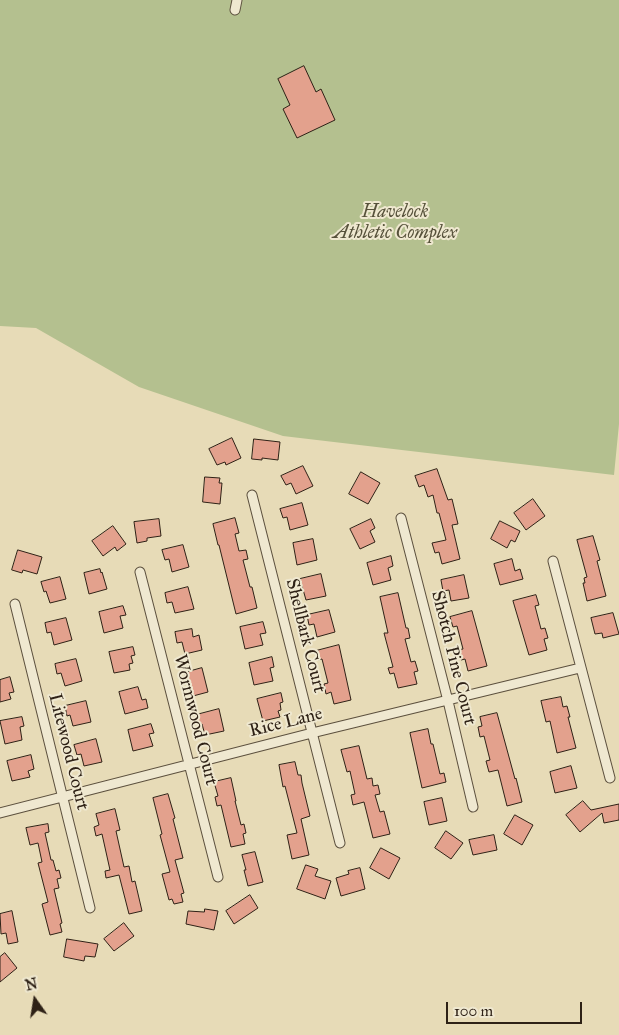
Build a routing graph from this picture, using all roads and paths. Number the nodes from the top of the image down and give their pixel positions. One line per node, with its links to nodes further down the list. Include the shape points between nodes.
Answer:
1 (237, 0): 2 (street)
2 (235, 10)
3 (252, 495): 10 (street, Shellbark Court)
4 (401, 518): 9 (street, Shotch Pine Court)
5 (553, 561): 8 (street)
6 (140, 572): 11 (street, Wormwood Court)
7 (15, 604): 13 (street, Litewood Court)
8 (580, 668): 9 (street, Rice Lane); 12 (street)
9 (448, 701): 10 (street, Rice Lane); 14 (street, Shotch Pine Court)
10 (312, 733): 11 (street, Rice Lane); 16 (street, Shellbark Court)
11 (190, 764): 13 (street, Rice Lane); 17 (street, Wormwood Court)
12 (610, 778)
13 (62, 798): 15 (street, Rice Lane); 18 (street, Litewood Court)
14 (473, 807)
15 (0, 813)
16 (340, 843)
17 (218, 877)
18 (90, 908)

